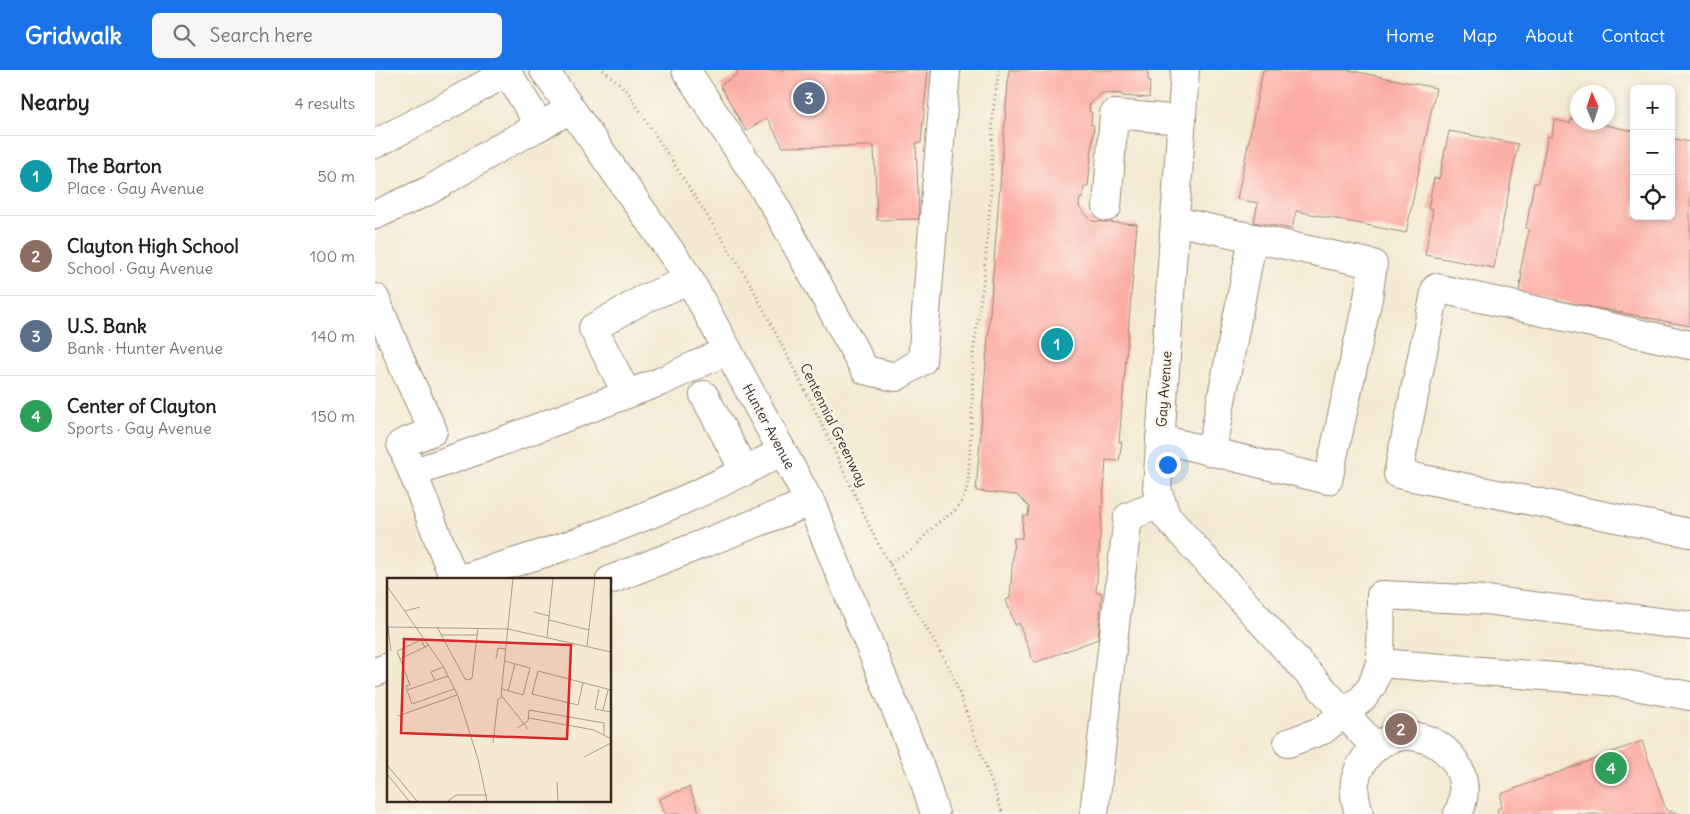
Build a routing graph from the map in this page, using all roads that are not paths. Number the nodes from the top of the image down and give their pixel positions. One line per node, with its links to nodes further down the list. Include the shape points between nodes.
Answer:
1 (544, 70): 5 (street, Hunter Avenue)
2 (686, 70): 3 (street, via 775,206 865,370 897,377 922,360)
3 (946, 70)
4 (1185, 70): 6 (street, Gay Avenue)
5 (571, 109): 7 (street); 13 (street, Hunter Avenue)
6 (1182, 120): 9 (street, via 1114,114); 11 (street, Gay Avenue)
7 (540, 126): 8 (street, via 507,72); 10 (street, via 430,190)
8 (375, 144)
9 (1107, 207)
10 (375, 215)
11 (1175, 221): 12 (street); 19 (street, Gay Avenue)
12 (1253, 238): 21 (street); 21 (street, via 1373,264 1368,298 1328,480)
13 (689, 280): 16 (street, Hunter Avenue); 17 (street, via 642,300 593,328)
14 (375, 298): 22 (street, via 433,431 401,444)
15 (1690, 346): 26 (street, via 1436,288 1398,474)
16 (728, 350): 17 (street); 20 (street, Hunter Avenue)
17 (627, 394): 22 (street)
18 (704, 395): 23 (street)
19 (1160, 439): 21 (street); 25 (street, Gay Avenue, via 1157,488)
20 (782, 451): 23 (street); 24 (street, Hunter Avenue)
21 (1211, 452)
22 (413, 472): 27 (street)
23 (745, 472): 28 (street, via 591,537)
24 (810, 502): 29 (street); 38 (street, Hunter Avenue, via 922,773)
25 (1162, 503): 35 (street, Gay Avenue, via 1166,516); 39 (street, via 1128,517)
26 (1690, 532)
27 (454, 578)
28 (464, 578)
29 (611, 580)
30 (1690, 626): 31 (street, via 1486,600 1381,595)
31 (1380, 663): 34 (street, via 1607,681); 35 (street, via 1372,686)
32 (387, 668): 33 (street)
33 (375, 672)
34 (1690, 696)
35 (1345, 714): 36 (street, via 1323,730); 37 (street, Gay Avenue)
36 (1288, 743)
37 (1375, 747): 40 (street, via 1359,768 1354,786); 41 (street, via 1392,738 1417,736 1435,742 1453,758 1462,775 1463,804)
38 (935, 814)
39 (1094, 814)
40 (1359, 814)
41 (1458, 814)

